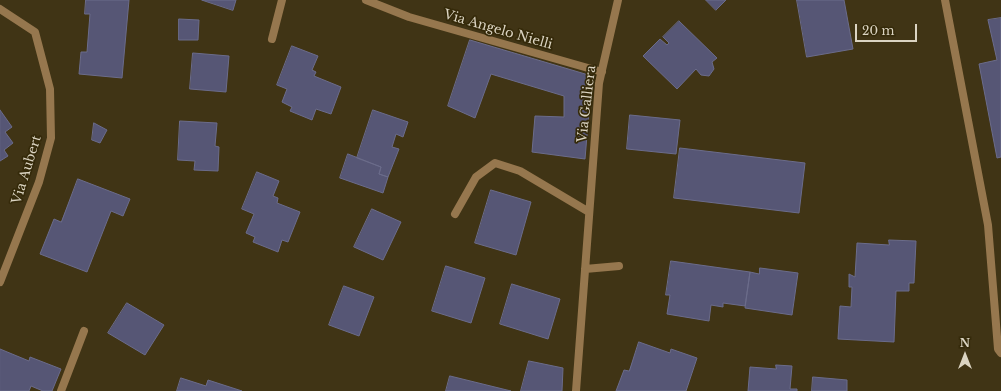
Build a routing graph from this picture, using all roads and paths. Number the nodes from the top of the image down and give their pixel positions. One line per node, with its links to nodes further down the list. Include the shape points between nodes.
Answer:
1 (282, 0): 6 (street)
2 (366, 0): 7 (street, Via Angelo Nielli, via 409,17)
3 (618, 0): 7 (street, Via Galliera)
4 (945, 0): 14 (street, via 988,225 998,349)
5 (0, 9): 12 (street, Via Aubert, via 35,32 50,89 50,138 38,182)
6 (272, 39)
7 (602, 72): 8 (street, Via Galliera)
8 (590, 212): 9 (street, via 520,171 495,163 476,177); 11 (street, Via Galliera)
9 (455, 214)
10 (619, 266): 11 (street)
11 (585, 269): 16 (street, Via Galliera)
12 (0, 282)
13 (84, 331): 15 (street)
14 (1001, 353)
15 (61, 391)
16 (576, 391)

